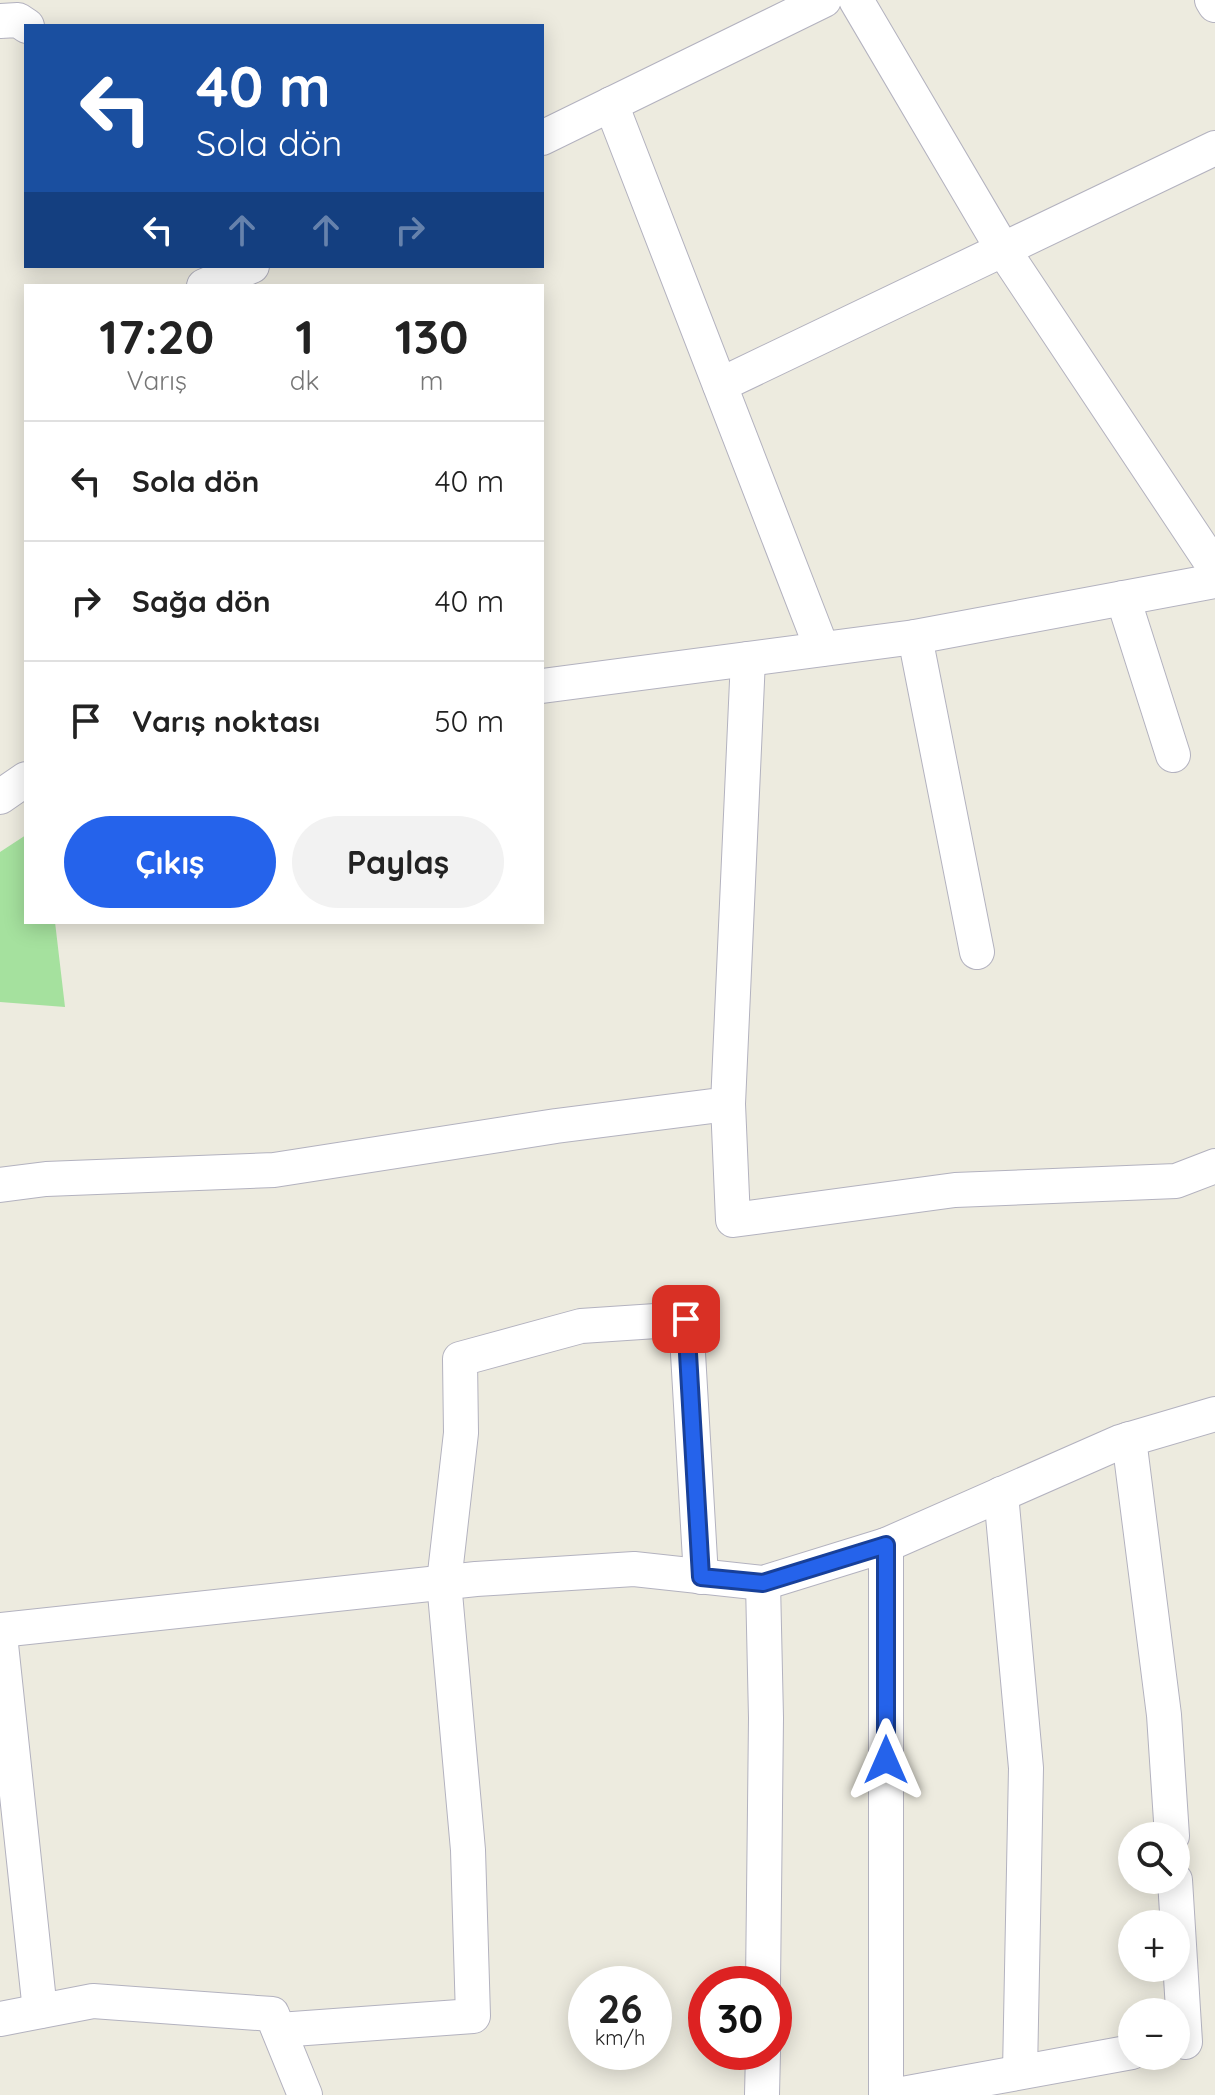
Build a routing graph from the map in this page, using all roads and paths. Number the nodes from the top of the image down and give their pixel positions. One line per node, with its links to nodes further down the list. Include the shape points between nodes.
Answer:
1 (824, 0): 5 (street)
2 (856, 0): 8 (street)
3 (0, 21): 4 (street)
4 (24, 24)
5 (611, 104): 6 (street); 11 (street)
6 (544, 137)
7 (1215, 148): 8 (street)
8 (1002, 248): 11 (street); 12 (street)
9 (247, 268): 10 (street)
10 (209, 284)
11 (720, 385): 16 (street)
12 (1215, 568)
13 (1215, 581): 14 (street)
14 (1123, 598): 15 (street); 19 (street)
15 (915, 637): 16 (street); 22 (street)
16 (822, 649): 17 (street)
17 (748, 659): 18 (street); 23 (street)
18 (544, 686)
19 (1173, 755)
20 (24, 780): 21 (street)
21 (0, 797)
22 (977, 952)
23 (728, 1104): 24 (street, via 733,1220 955,1190 1176,1181); 25 (street, via 274,1170)
24 (1215, 1166)
25 (0, 1185)
26 (1215, 1414): 27 (street)
27 (1129, 1439): 28 (street); 34 (street, via 1164,1715)
28 (1001, 1494): 29 (street); 43 (street, via 1026,1768)
29 (886, 1545): 32 (street); 46 (street)
30 (701, 1577): 31 (street, via 634,1569); 31 (street, via 686,1319 581,1326 460,1359 461,1433); 32 (street)
31 (444, 1582): 33 (street); 39 (street, via 468,1850 473,2016)
32 (763, 1583): 36 (street)
33 (0, 1632): 37 (street)
34 (1171, 1822)
35 (1176, 1894): 40 (street)
36 (763, 1966)
37 (40, 2011): 38 (street); 39 (street, via 93,2001 272,2014)
38 (0, 2019)
39 (279, 2030): 44 (street)
40 (1192, 2041)
41 (1118, 2054): 43 (street)
42 (763, 2070): 45 (street)
43 (1020, 2072): 47 (street)
44 (305, 2095)
45 (762, 2095)
46 (886, 2095)
47 (897, 2095)

